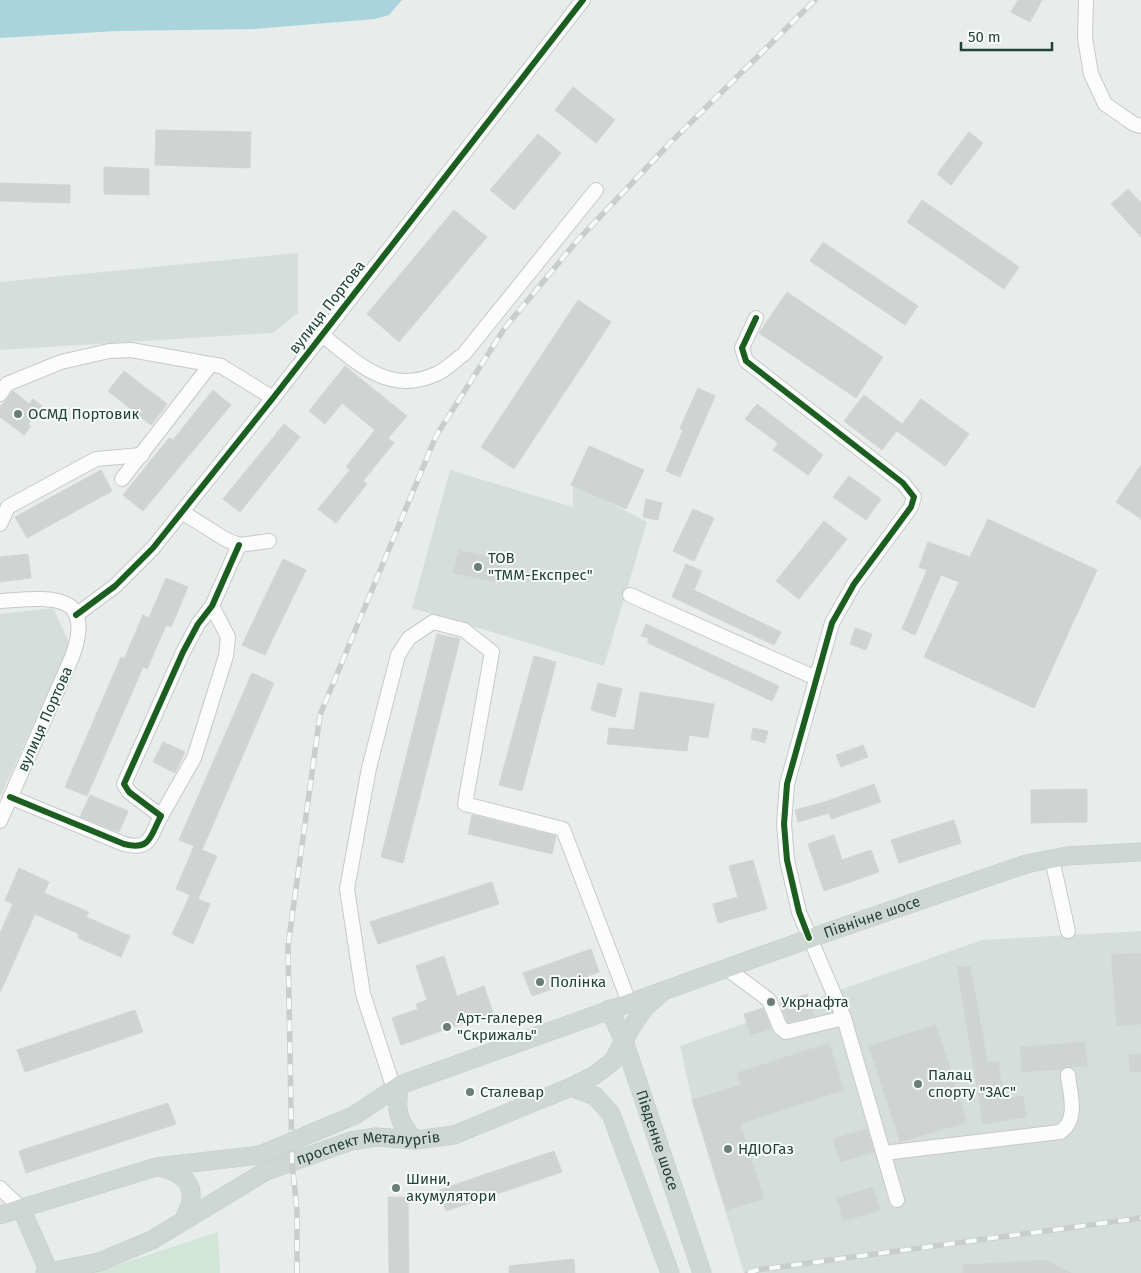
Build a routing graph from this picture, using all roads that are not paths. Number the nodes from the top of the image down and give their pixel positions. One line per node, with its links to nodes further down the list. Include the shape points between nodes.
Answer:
1 (583, 0): 6 (street, вулиця Портова)
2 (1086, 0): 3 (street, via 1085,38 1091,74 1105,104)
3 (1141, 126)
4 (596, 190): 6 (street, via 464,354 437,374 409,383 385,379)
5 (756, 318): 20 (street, via 742,348 746,361 903,482 914,497 907,512 842,603 832,623)
6 (321, 334): 9 (street, вулиця Портова)
7 (211, 364): 8 (street, via 131,350 109,351 62,362 16,380 7,384); 9 (street, via 233,372); 10 (street)
8 (0, 394)
9 (273, 398): 12 (street, вулиця Портова)
10 (142, 455): 11 (street); 13 (street, via 96,459 8,507)
11 (122, 479)
12 (182, 512): 15 (street); 19 (street, вулиця Портова, via 115,586)
13 (0, 524)
14 (269, 541): 15 (street)
15 (239, 545): 18 (street)
16 (630, 595): 20 (street)
17 (0, 601): 19 (street, via 55,598)
18 (212, 606): 22 (street, via 228,637 226,656 194,758); 22 (street, via 182,652 124,784 127,790)
19 (76, 615): 21 (street, вулиця Портова, via 79,626 75,649)
20 (816, 678): 27 (street, via 787,784 784,815 787,860 799,912)
21 (10, 797): 22 (street, via 133,847 146,844); 23 (street, вулиця Портова)
22 (161, 816)
23 (0, 821)
24 (1141, 852): 25 (main road, Північне шосе, via 1105,852)
25 (1052, 859): 26 (street); 27 (main road, Північне шосе, via 1026,864)
26 (1068, 931)
27 (809, 938): 28 (main road, Північне шосе); 32 (street)
28 (726, 968): 29 (main road, Північне шосе); 32 (street, via 769,1000 780,1027 786,1032)
29 (664, 990): 30 (main road, Північне шосе); 33 (main road, проспект Металургів, via 645,1007)
30 (629, 1002): 31 (main road, Північне шосе); 35 (street, via 563,829 465,804 492,652 464,630 434,622 409,638 398,655 369,768 347,889 363,994)
31 (609, 1009): 33 (main road, Південне шосе); 35 (main road, проспект Металургів)
32 (844, 1018): 38 (street)
33 (624, 1041): 36 (main road, проспект Металургів, via 613,1061); 48 (main road, Південне шосе)
34 (1068, 1074): 38 (street, via 1072,1116 1068,1127 1060,1132)
35 (397, 1087): 37 (main road, via 400,1121); 39 (main road, проспект Металургів, bridge, via 355,1115)
36 (572, 1087): 37 (main road, проспект Металургів, via 454,1136); 47 (main road, via 594,1096 611,1114)
37 (415, 1140): 39 (main road, проспект Металургів, via 398,1137 363,1139)
38 (884, 1153): 42 (street)
39 (263, 1163): 40 (main road, проспект Металургів); 45 (main road, проспект Металургів)
40 (156, 1167): 43 (main road, проспект Металургів); 45 (main road, via 178,1174 190,1186 192,1200)
41 (0, 1188): 43 (street)
42 (898, 1200)
43 (21, 1208): 44 (main road, проспект Металургів); 46 (main road)
44 (0, 1215)
45 (183, 1221): 46 (main road, проспект Металургів, via 152,1240 99,1262)
46 (47, 1272)
47 (670, 1273)
48 (702, 1273)

